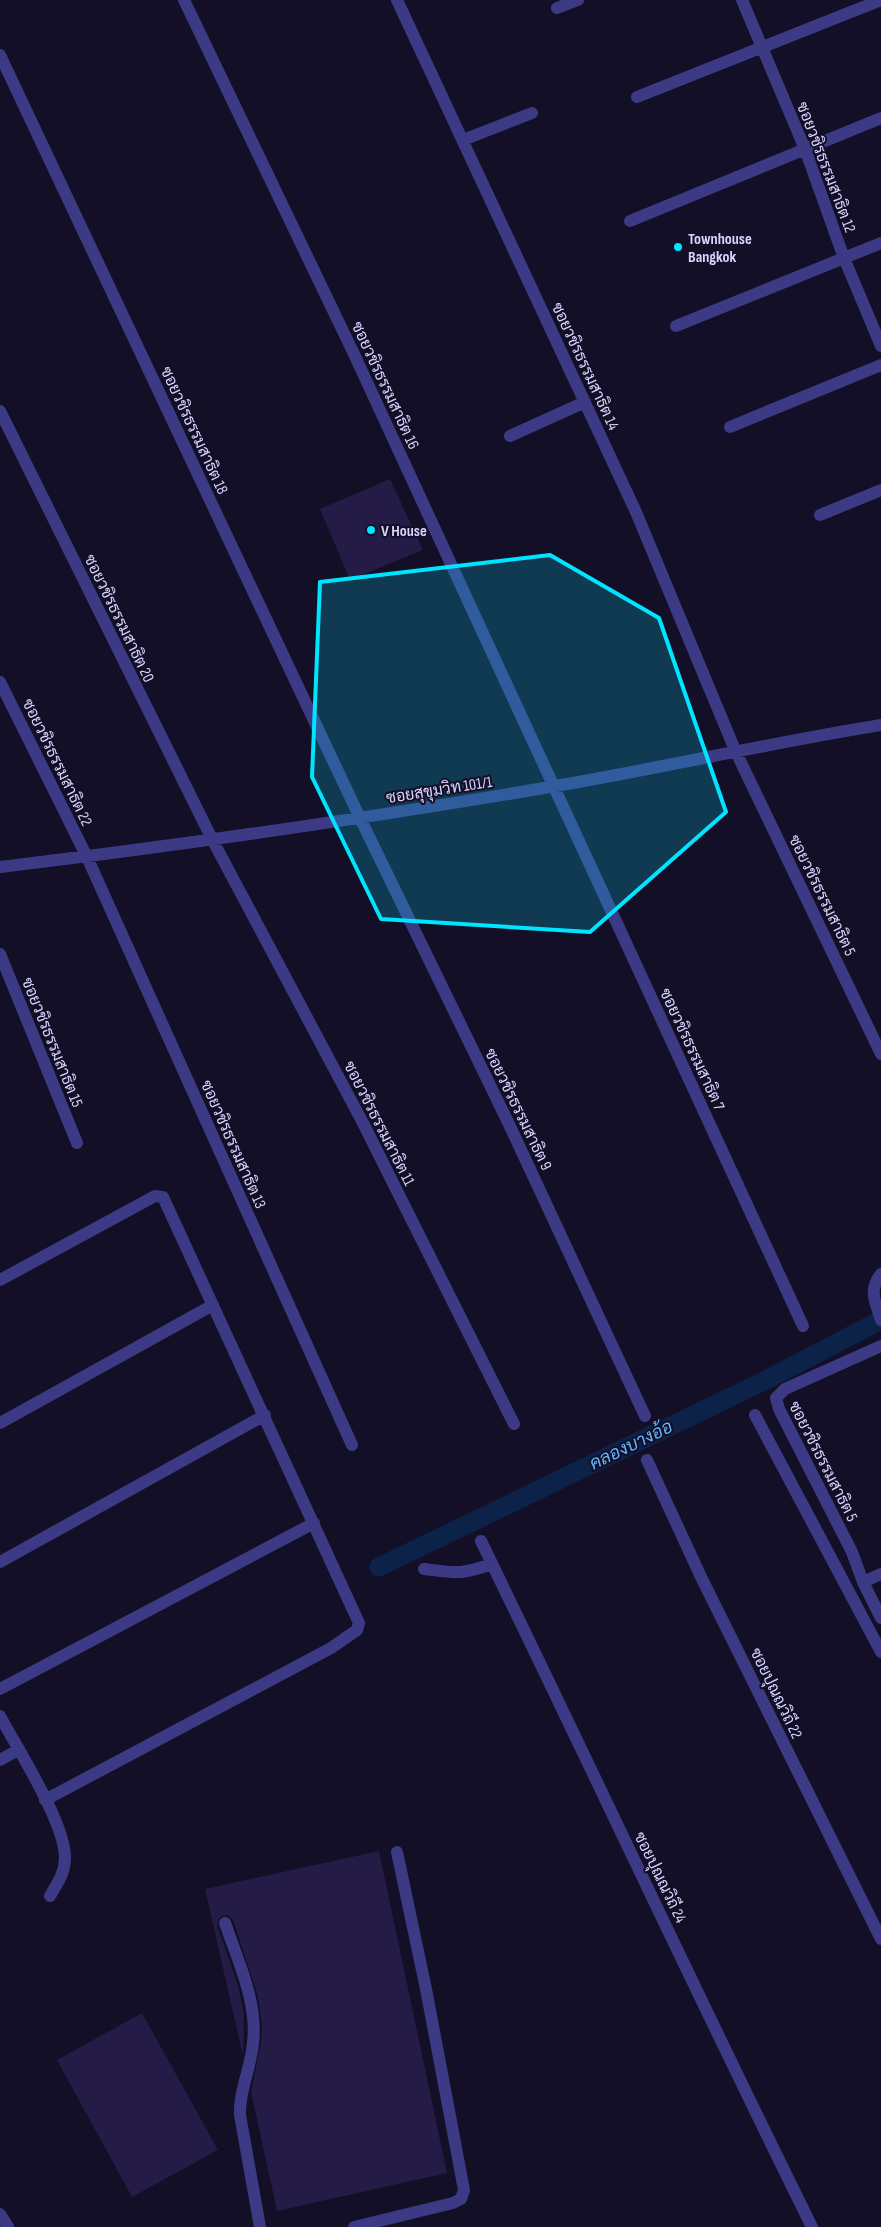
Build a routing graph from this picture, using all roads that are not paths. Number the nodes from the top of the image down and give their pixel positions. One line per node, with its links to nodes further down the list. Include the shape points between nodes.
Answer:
1 (184, 0): 29 (street, ซอยวชิรธรรมสาธิต 16, via 354,354)
2 (397, 0): 12 (street, ซอยวชิรธรรมสาธิต 14)
3 (578, 0): 6 (street)
4 (742, 0): 7 (street, ซอยวชิรธรรมสาธิต 12)
5 (881, 0): 7 (street)
6 (557, 8)
7 (762, 47): 9 (street); 13 (street, ซอยวชิรธรรมสาธิต 12)
8 (0, 55): 30 (street, ซอยวชิรธรรมสาธิต 18)
9 (637, 97)
10 (532, 113): 12 (street)
11 (881, 118): 13 (street)
12 (463, 140): 20 (street, ซอยวชิรธรรมสาธิต 14)
13 (805, 149): 14 (street); 16 (street, ซอยวชิรธรรมสาธิต 12)
14 (630, 221)
15 (881, 243): 16 (street)
16 (844, 258): 17 (street); 18 (street, ซอยวชิรธรรมสาธิต 12)
17 (676, 326)
18 (881, 346)
19 (881, 365): 22 (street)
20 (585, 402): 23 (street); 28 (street, ซอยวชิรธรรมสาธิต 14, via 636,512)
21 (0, 412): 31 (street, ซอยวชิรธรรมสาธิต 20)
22 (730, 427)
23 (510, 436)
24 (881, 490): 25 (street)
25 (820, 515)
26 (0, 682): 32 (street, ซอยวชิรธรรมสาธิต 22)
27 (881, 725): 28 (street, ซอยสุขุมวิท 101/1)
28 (735, 750): 29 (street, ซอยสุขุมวิท 101/1); 35 (street, ซอยวชิรธรรมสาธิต 5)
29 (553, 786): 30 (street, ซอยสุขุมวิท 101/1); 41 (street, ซอยวชิรธรรมสาธิต 7)
30 (360, 818): 31 (street, ซอยสุขุมวิท 101/1); 45 (street, ซอยวชิรธรรมสาธิต 9, via 507,1120)
31 (212, 839): 32 (street, ซอยสุขุมวิท 101/1); 47 (street, ซอยวชิรธรรมสาธิต 11, via 363,1123)
32 (87, 857): 33 (street, ซอยสุขุมวิท 101/1); 48 (street, ซอยวชิรธรรมสาธิต 13)
33 (0, 868)
34 (0, 954): 36 (street, ซอยวชิรธรรมสาธิต 15)
35 (881, 1054)
36 (77, 1143)
37 (881, 1274): 40 (street, via 874,1283 873,1296)
38 (0, 1280): 39 (street, via 160,1196)
39 (213, 1305): 43 (street); 46 (street)
40 (881, 1320)
41 (803, 1326)
42 (881, 1346): 56 (street, ซอยวชิรธรรมสาธิต 5, via 785,1389 776,1398 852,1552)
43 (265, 1414): 50 (street); 52 (street)
44 (755, 1415): 58 (street)
45 (645, 1416)
46 (0, 1423)
47 (514, 1424)
48 (352, 1445)
49 (647, 1460): 67 (street, ซอยปุณณวิถี 22, via 701,1577)
50 (314, 1523): 59 (street); 63 (street, via 356,1612 357,1630 331,1648)
51 (481, 1541): 53 (street, ซอยปุณณวิถี 24)
52 (0, 1562)
53 (492, 1564): 54 (street, via 456,1574); 72 (street, ซอยปุณณวิถี 24)
54 (424, 1568)
55 (881, 1574): 56 (street)
56 (863, 1582): 57 (street, ซอยวชิรธรรมสาธิต 5)
57 (881, 1618)
58 (881, 1652)
59 (0, 1689)
60 (0, 1716): 61 (street)
61 (18, 1750): 62 (street); 63 (street)
62 (0, 1760)
63 (45, 1800): 65 (street, via 59,1828 65,1858 62,1876)
64 (396, 1852): 71 (street, via 464,2190 461,2199 453,2203)
65 (50, 1896)
66 (225, 1923): 70 (street, via 252,2011 254,2040 239,2100)
67 (881, 1939)
68 (0, 2214): 69 (street)
69 (8, 2227)
70 (260, 2227)
71 (354, 2227)
72 (812, 2227)

